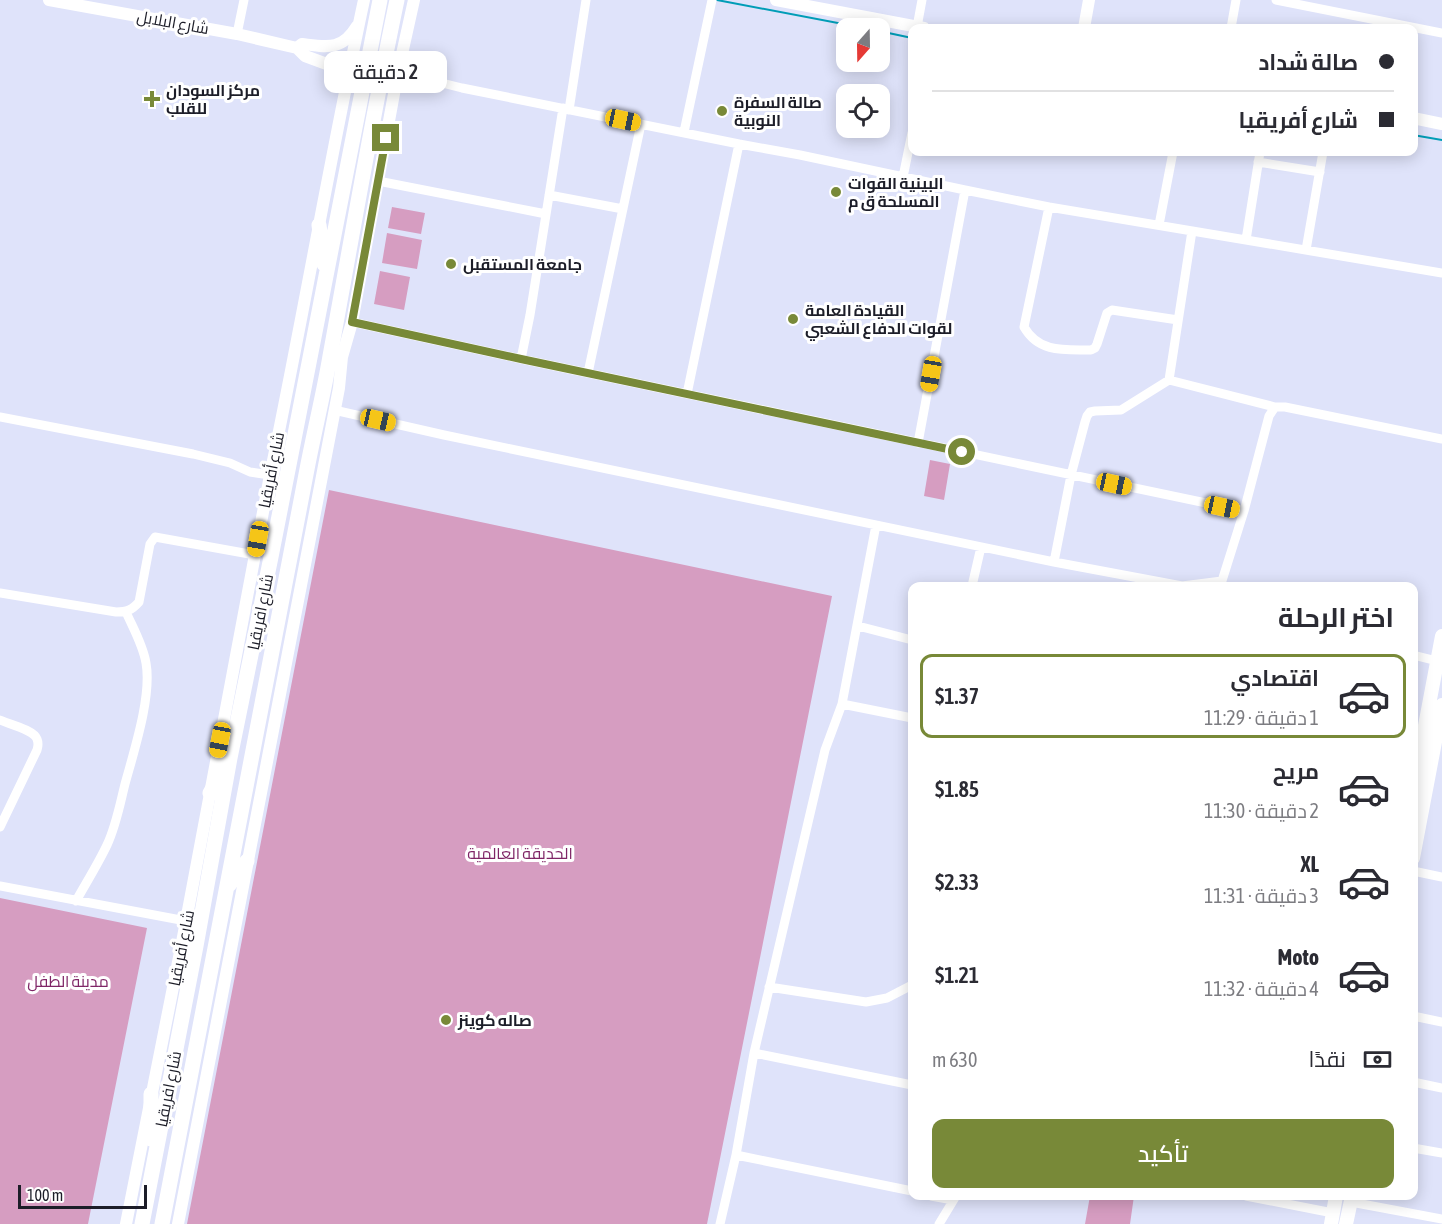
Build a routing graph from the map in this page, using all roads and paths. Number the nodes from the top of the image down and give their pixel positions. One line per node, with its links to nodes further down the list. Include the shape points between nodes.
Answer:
1 (49, 0): 14 (street, شارع البلابل)
2 (244, 0): 24 (street)
3 (364, 0): 16 (street, شارع أفريقيا)
4 (380, 0): 53 (highway, شارع افريقيا)
5 (398, 0): 56 (highway, شارع افريقيا, via 339,301)
6 (414, 0): 26 (street)
7 (586, 0): 28 (street)
8 (712, 0): 32 (street)
9 (776, 0): 21 (street)
10 (922, 0): 17 (street)
11 (1089, 0): 18 (street)
12 (1236, 0): 19 (street)
13 (1276, 0): 15 (street)
14 (66, 2): 24 (street, شارع البلابل)
15 (1308, 3): 20 (street)
16 (359, 23): 25 (street, شارع البلابل, via 339,44 323,48 302,44); 27 (street, شارع أفريقيا)
17 (920, 24)
18 (1085, 24)
19 (1232, 24)
20 (1375, 24)
21 (908, 26)
22 (1418, 30): 23 (street)
23 (1442, 33)
24 (237, 34): 25 (street, شارع البلابل)
25 (297, 48): 27 (street, شارع البلابل, via 305,56 332,66)
26 (398, 72): 28 (street); 41 (street)
27 (346, 83): 47 (street, شارع أفريقيا)
28 (566, 109): 30 (street); 43 (street)
29 (1418, 119): 31 (street)
30 (641, 124): 32 (street); 45 (street)
31 (1442, 124)
32 (684, 132): 33 (street)
33 (739, 144): 40 (street); 60 (street)
34 (908, 153): 40 (street)
35 (1172, 156): 48 (street)
36 (1259, 156): 38 (street)
37 (1322, 156): 39 (street)
38 (1258, 162): 39 (street); 50 (street)
39 (1320, 172): 51 (street)
40 (903, 177): 42 (street)
41 (378, 181): 46 (street); 55 (street)
42 (965, 190): 44 (street); 65 (street)
43 (549, 195): 45 (street); 46 (street)
44 (1049, 207): 48 (street); 54 (street, via 1024,327 1030,338 1060,350 1091,351 1107,313 1112,310)
45 (622, 209): 58 (street)
46 (546, 214): 57 (street)
47 (319, 225): 53 (highway); 66 (street, شارع أفريقيا)
48 (1159, 225): 49 (street)
49 (1192, 231): 50 (street); 54 (street)
50 (1246, 240): 51 (street)
51 (1306, 250): 52 (street)
52 (1442, 273)
53 (326, 277): 72 (highway, شارع افريقيا)
54 (1178, 320): 59 (street)
55 (352, 322): 56 (street); 57 (street)
56 (336, 357): 62 (street); 73 (highway, شارع افريقيا, via 308,464)
57 (521, 359): 58 (street)
58 (588, 373): 60 (street)
59 (1169, 380): 61 (street); 67 (street, via 1121,410 1090,412)
60 (687, 394): 65 (street)
61 (1275, 407): 64 (street); 68 (street, via 1269,416)
62 (334, 410): 69 (street); 97 (street)
63 (0, 417): 66 (street, via 194,454)
64 (1442, 439)
65 (918, 443): 67 (street)
66 (270, 475): 71 (street, شارع أفريقيا)
67 (1071, 475): 68 (street); 74 (street)
68 (1244, 511): 77 (street)
69 (876, 525): 70 (street); 82 (street)
70 (981, 547): 74 (street); 75 (street)
71 (255, 555): 81 (street, via 156,537 150,544 140,602); 94 (street, شارع أفريقيا)
72 (271, 557): 73 (highway); 79 (highway, شارع افريقيا)
73 (291, 559): 78 (highway, شارع افريقيا)
74 (1054, 562): 76 (street)
75 (973, 582)
76 (1161, 582)
77 (1223, 582)
78 (286, 583): 79 (highway); 101 (highway, شارع افريقيا)
79 (264, 590): 92 (highway, شارع افريقيا)
80 (0, 593): 81 (street)
81 (126, 612): 102 (street, via 146,663 146,697 113,830)
82 (858, 626): 84 (street); 87 (street)
83 (1442, 636): 86 (main road)
84 (908, 639)
85 (1418, 656): 86 (street)
86 (1437, 661): 93 (main road)
87 (842, 704): 89 (street); 104 (street, via 825,750)
88 (1442, 705): 91 (main road)
89 (908, 717)
90 (0, 720): 95 (street, via 33,733 38,750)
91 (1439, 737): 96 (main road)
92 (231, 758): 94 (highway); 116 (highway, شارع افريقيا)
93 (1418, 762)
94 (210, 793): 103 (street, شارع أفريقيا)
95 (0, 827)
96 (1418, 835)
97 (247, 861): 101 (highway); 128 (street)
98 (1418, 872): 99 (street)
99 (1442, 877)
100 (0, 886): 102 (street)
101 (226, 890): 127 (highway, شارع افريقيا)
102 (76, 901): 103 (street)
103 (186, 921): 112 (street, شارع أفريقيا)
104 (769, 987): 105 (street, via 866,1002); 108 (street)
105 (908, 988)
106 (1418, 1017): 107 (street)
107 (1442, 1022)
108 (754, 1053): 110 (street); 115 (street)
109 (1418, 1083): 111 (street)
110 (908, 1084)
111 (1442, 1088)
112 (151, 1094): 116 (highway); 125 (street, شارع أفريقيا)
113 (1418, 1149): 114 (street)
114 (1442, 1153)
115 (736, 1155): 117 (street); 129 (street)
116 (150, 1177): 126 (highway, شارع افريقيا)
117 (908, 1190)
118 (954, 1200): 130 (street)
119 (1262, 1200): 123 (street)
120 (1335, 1200): 123 (main road)
121 (1351, 1200): 131 (main road)
122 (1356, 1200): 124 (street)
123 (1332, 1218)
124 (1442, 1219)
125 (126, 1224)
126 (142, 1224)
127 (162, 1224)
128 (178, 1224)
129 (720, 1224)
130 (939, 1224)
131 (1346, 1224)

